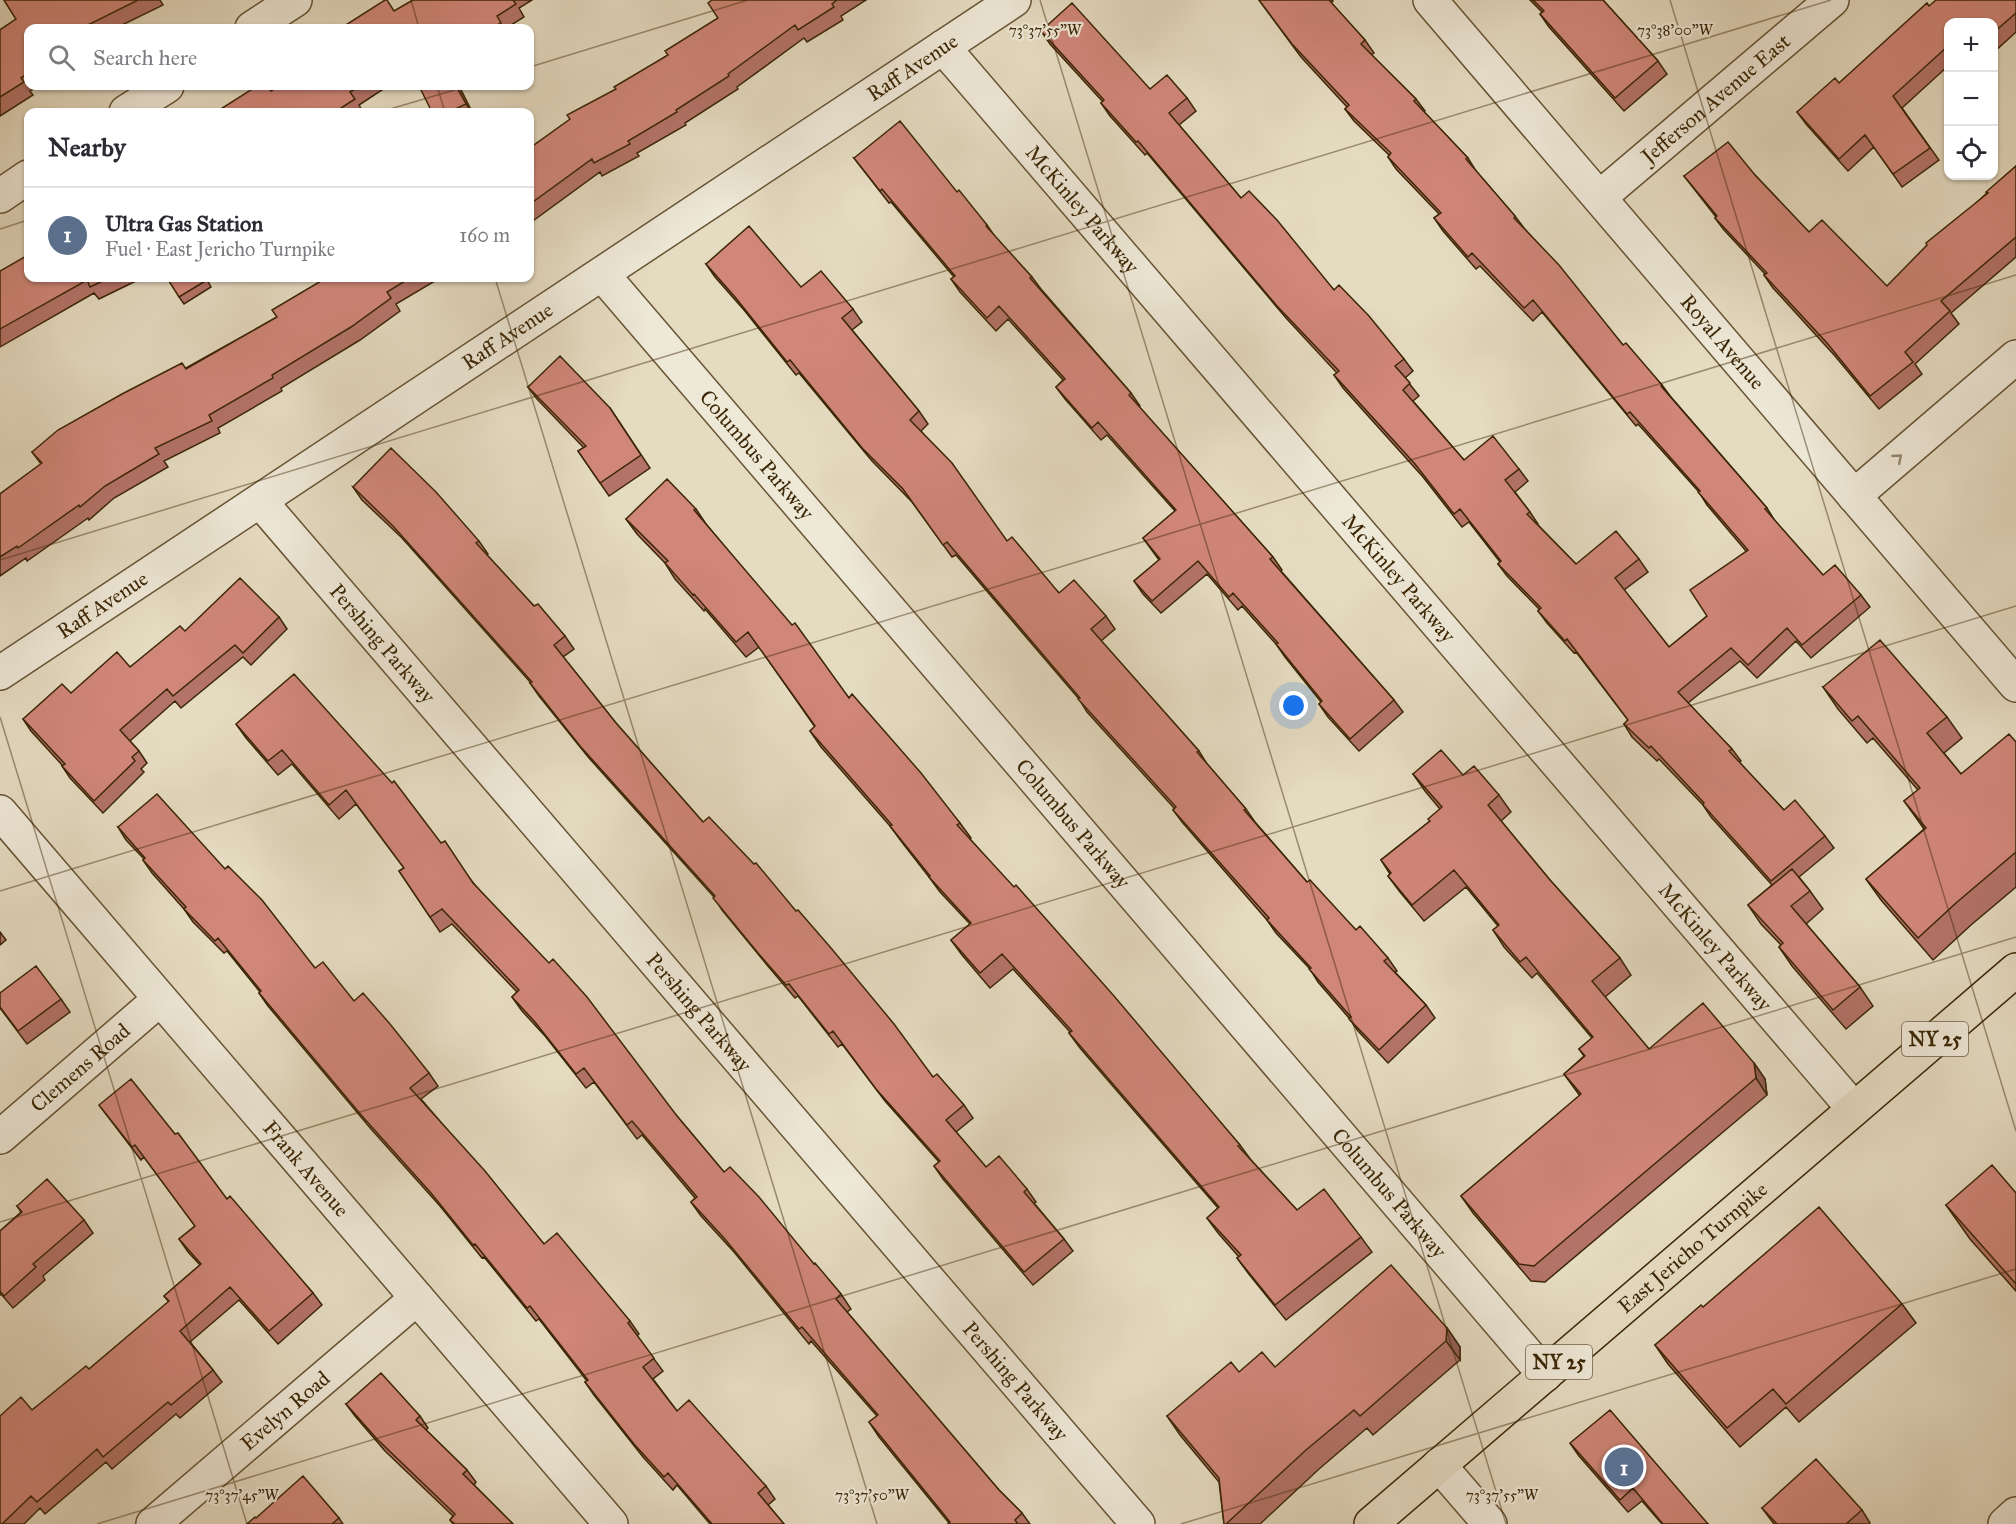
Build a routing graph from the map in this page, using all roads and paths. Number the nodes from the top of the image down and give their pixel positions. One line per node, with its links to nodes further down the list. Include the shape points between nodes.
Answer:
1 (295, 0): 5 (street)
2 (1014, 0): 6 (street, Raff Avenue)
3 (1430, 0): 11 (street, Royal Avenue)
4 (1832, 0): 11 (street, Jefferson Avenue East)
5 (258, 24)
6 (943, 47): 12 (street, Raff Avenue); 21 (street, McKinley Parkway)
7 (161, 90): 8 (street)
8 (132, 108)
9 (24, 180): 10 (street)
10 (0, 196)
11 (1600, 197): 14 (street, Royal Avenue)
12 (602, 274): 15 (street, Raff Avenue); 24 (street, Columbus Parkway)
13 (2016, 357): 14 (street, one-way to 13)
14 (1854, 496): 17 (street, Royal Avenue)
15 (260, 501): 16 (street, Raff Avenue); 29 (street, Pershing Parkway)
16 (0, 673)
17 (2016, 685)
18 (0, 812): 20 (street, Frank Avenue)
19 (2016, 970): 21 (main road, East Jericho Turnpike / NY 25)
20 (160, 999): 22 (street, Clemens Road); 23 (street, Frank Avenue)
21 (1854, 1109): 24 (main road, East Jericho Turnpike / NY 25)
22 (0, 1137)
23 (417, 1298): 27 (street, Evelyn Road); 28 (street, Frank Avenue)
24 (1545, 1375): 25 (main road, East Jericho Turnpike / NY 25)
25 (1439, 1465): 30 (main road, East Jericho Turnpike / NY 25); 31 (street)
26 (2016, 1514): 32 (street)
27 (153, 1524)
28 (611, 1524)
29 (1138, 1524)
30 (1371, 1524)
31 (1490, 1524)
32 (2005, 1524)

